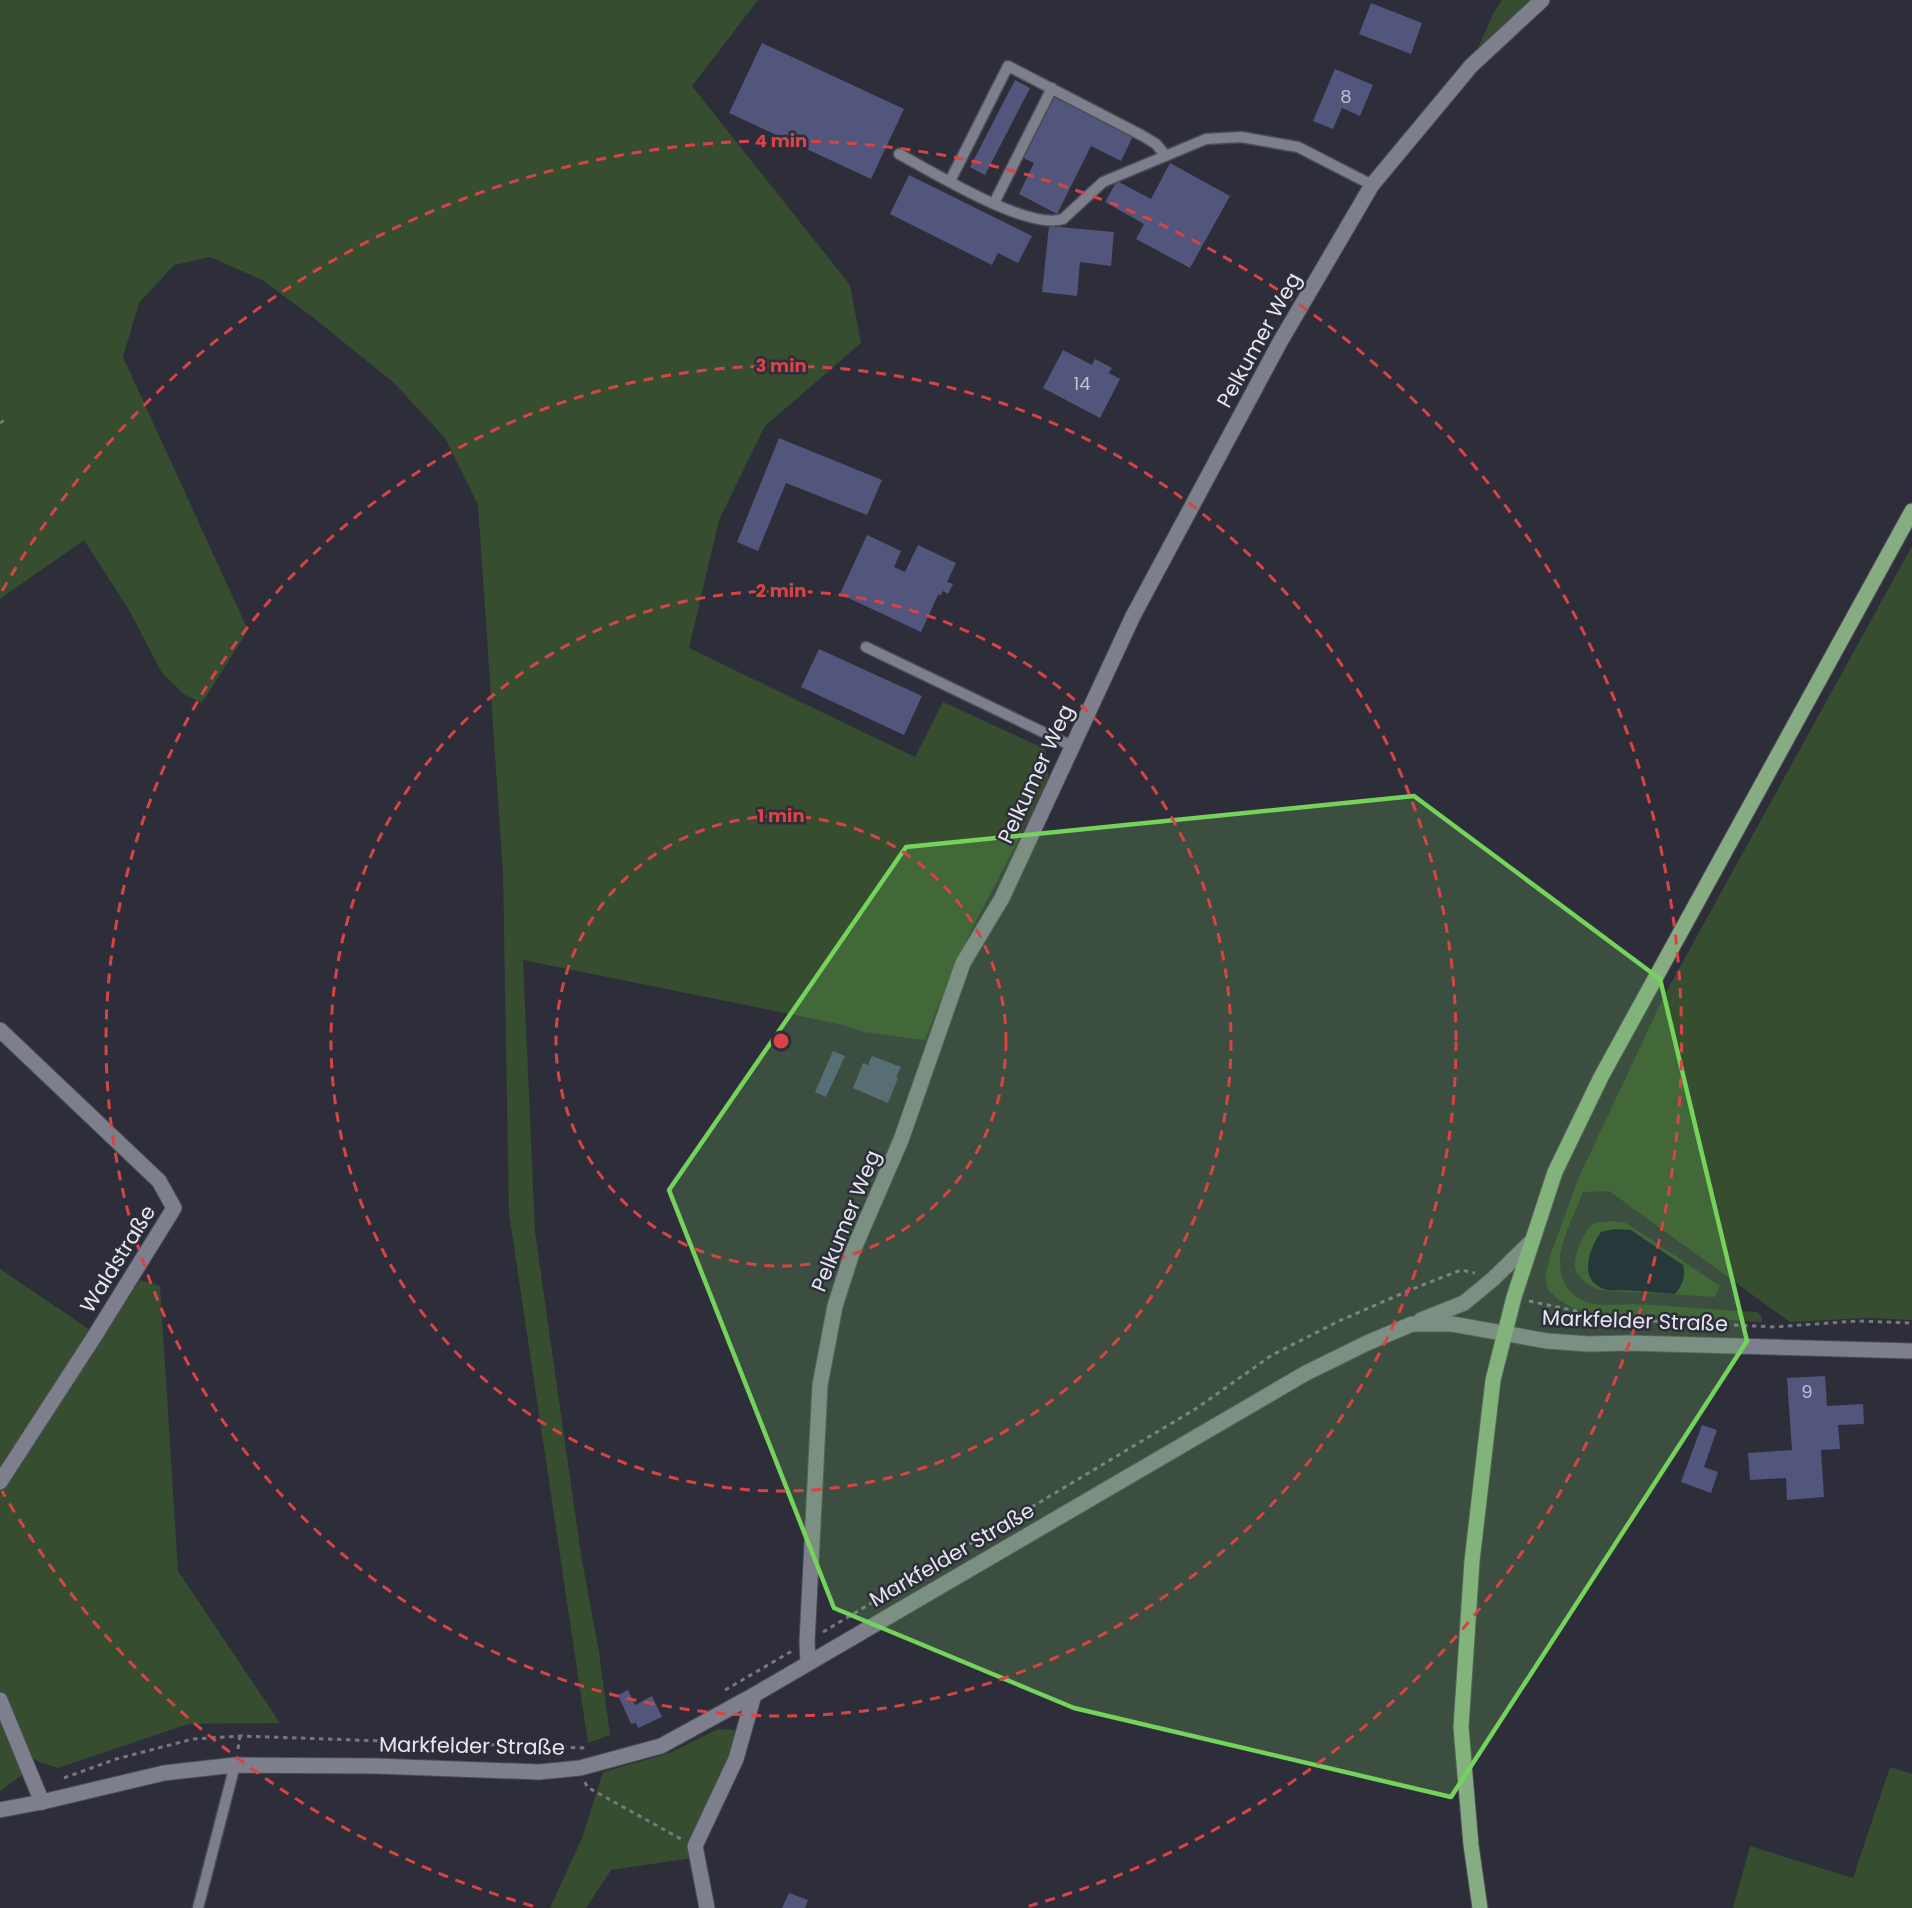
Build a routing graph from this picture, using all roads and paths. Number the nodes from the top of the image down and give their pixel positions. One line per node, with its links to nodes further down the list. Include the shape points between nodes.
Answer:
1 (1542, 0): 6 (street, Pelkumer Weg, via 1471,66)
2 (1052, 88): 4 (lane, via 1153,141); 5 (lane, via 1008,66); 7 (lane)
3 (898, 154): 5 (lane)
4 (1166, 156): 6 (lane, via 1206,139 1241,137 1298,147); 7 (lane, via 1103,182 1060,220 1036,220)
5 (950, 181): 7 (lane)
6 (1372, 185): 12 (street, Pelkumer Weg, via 1280,342 1133,616)
7 (994, 203)
8 (7, 418): 9 (path)
9 (0, 423)
10 (1912, 511): 14 (main road, via 1601,1077 1555,1172)
11 (866, 647): 12 (lane)
12 (1072, 747): 22 (street, Pelkumer Weg, via 1002,898 963,963 901,1140 852,1253 835,1306 820,1385)
13 (0, 1030): 21 (street, Waldstraße, via 159,1181 174,1208)
14 (1532, 1242): 15 (street); 16 (main road)
15 (1486, 1285): 18 (street, via 1464,1303); 22 (path, via 1474,1272 1461,1270 1339,1321 1272,1355 1197,1408)
16 (1514, 1297): 17 (path, via 1614,1319 1774,1328 1857,1321); 19 (main road)
17 (1912, 1323)
18 (1412, 1324): 19 (street, Markfelder Straße, via 1452,1323); 23 (street, Markfelder Straße, via 1306,1373)
19 (1504, 1333): 20 (street, Markfelder Straße, via 1588,1344); 35 (main road, via 1493,1380 1472,1561 1461,1727)
20 (1912, 1351)
21 (0, 1482)
22 (807, 1642): 23 (street, Pelkumer Weg); 24 (path)
23 (808, 1663): 25 (street, Markfelder Straße)
24 (718, 1693)
25 (754, 1695): 29 (street, Markfelder Straße, via 661,1746); 32 (street, via 736,1759)
26 (0, 1700): 30 (street)
27 (592, 1748): 29 (path, via 580,1748)
28 (235, 1765): 29 (street, Markfelder Straße, via 539,1772); 30 (street, Markfelder Straße, via 164,1773); 33 (lane)
29 (580, 1768): 32 (path, via 587,1787)
30 (42, 1802): 31 (street, Markfelder Straße)
31 (0, 1810)
32 (695, 1846): 34 (street)
33 (198, 1908)
34 (707, 1908)
35 (1480, 1908)

